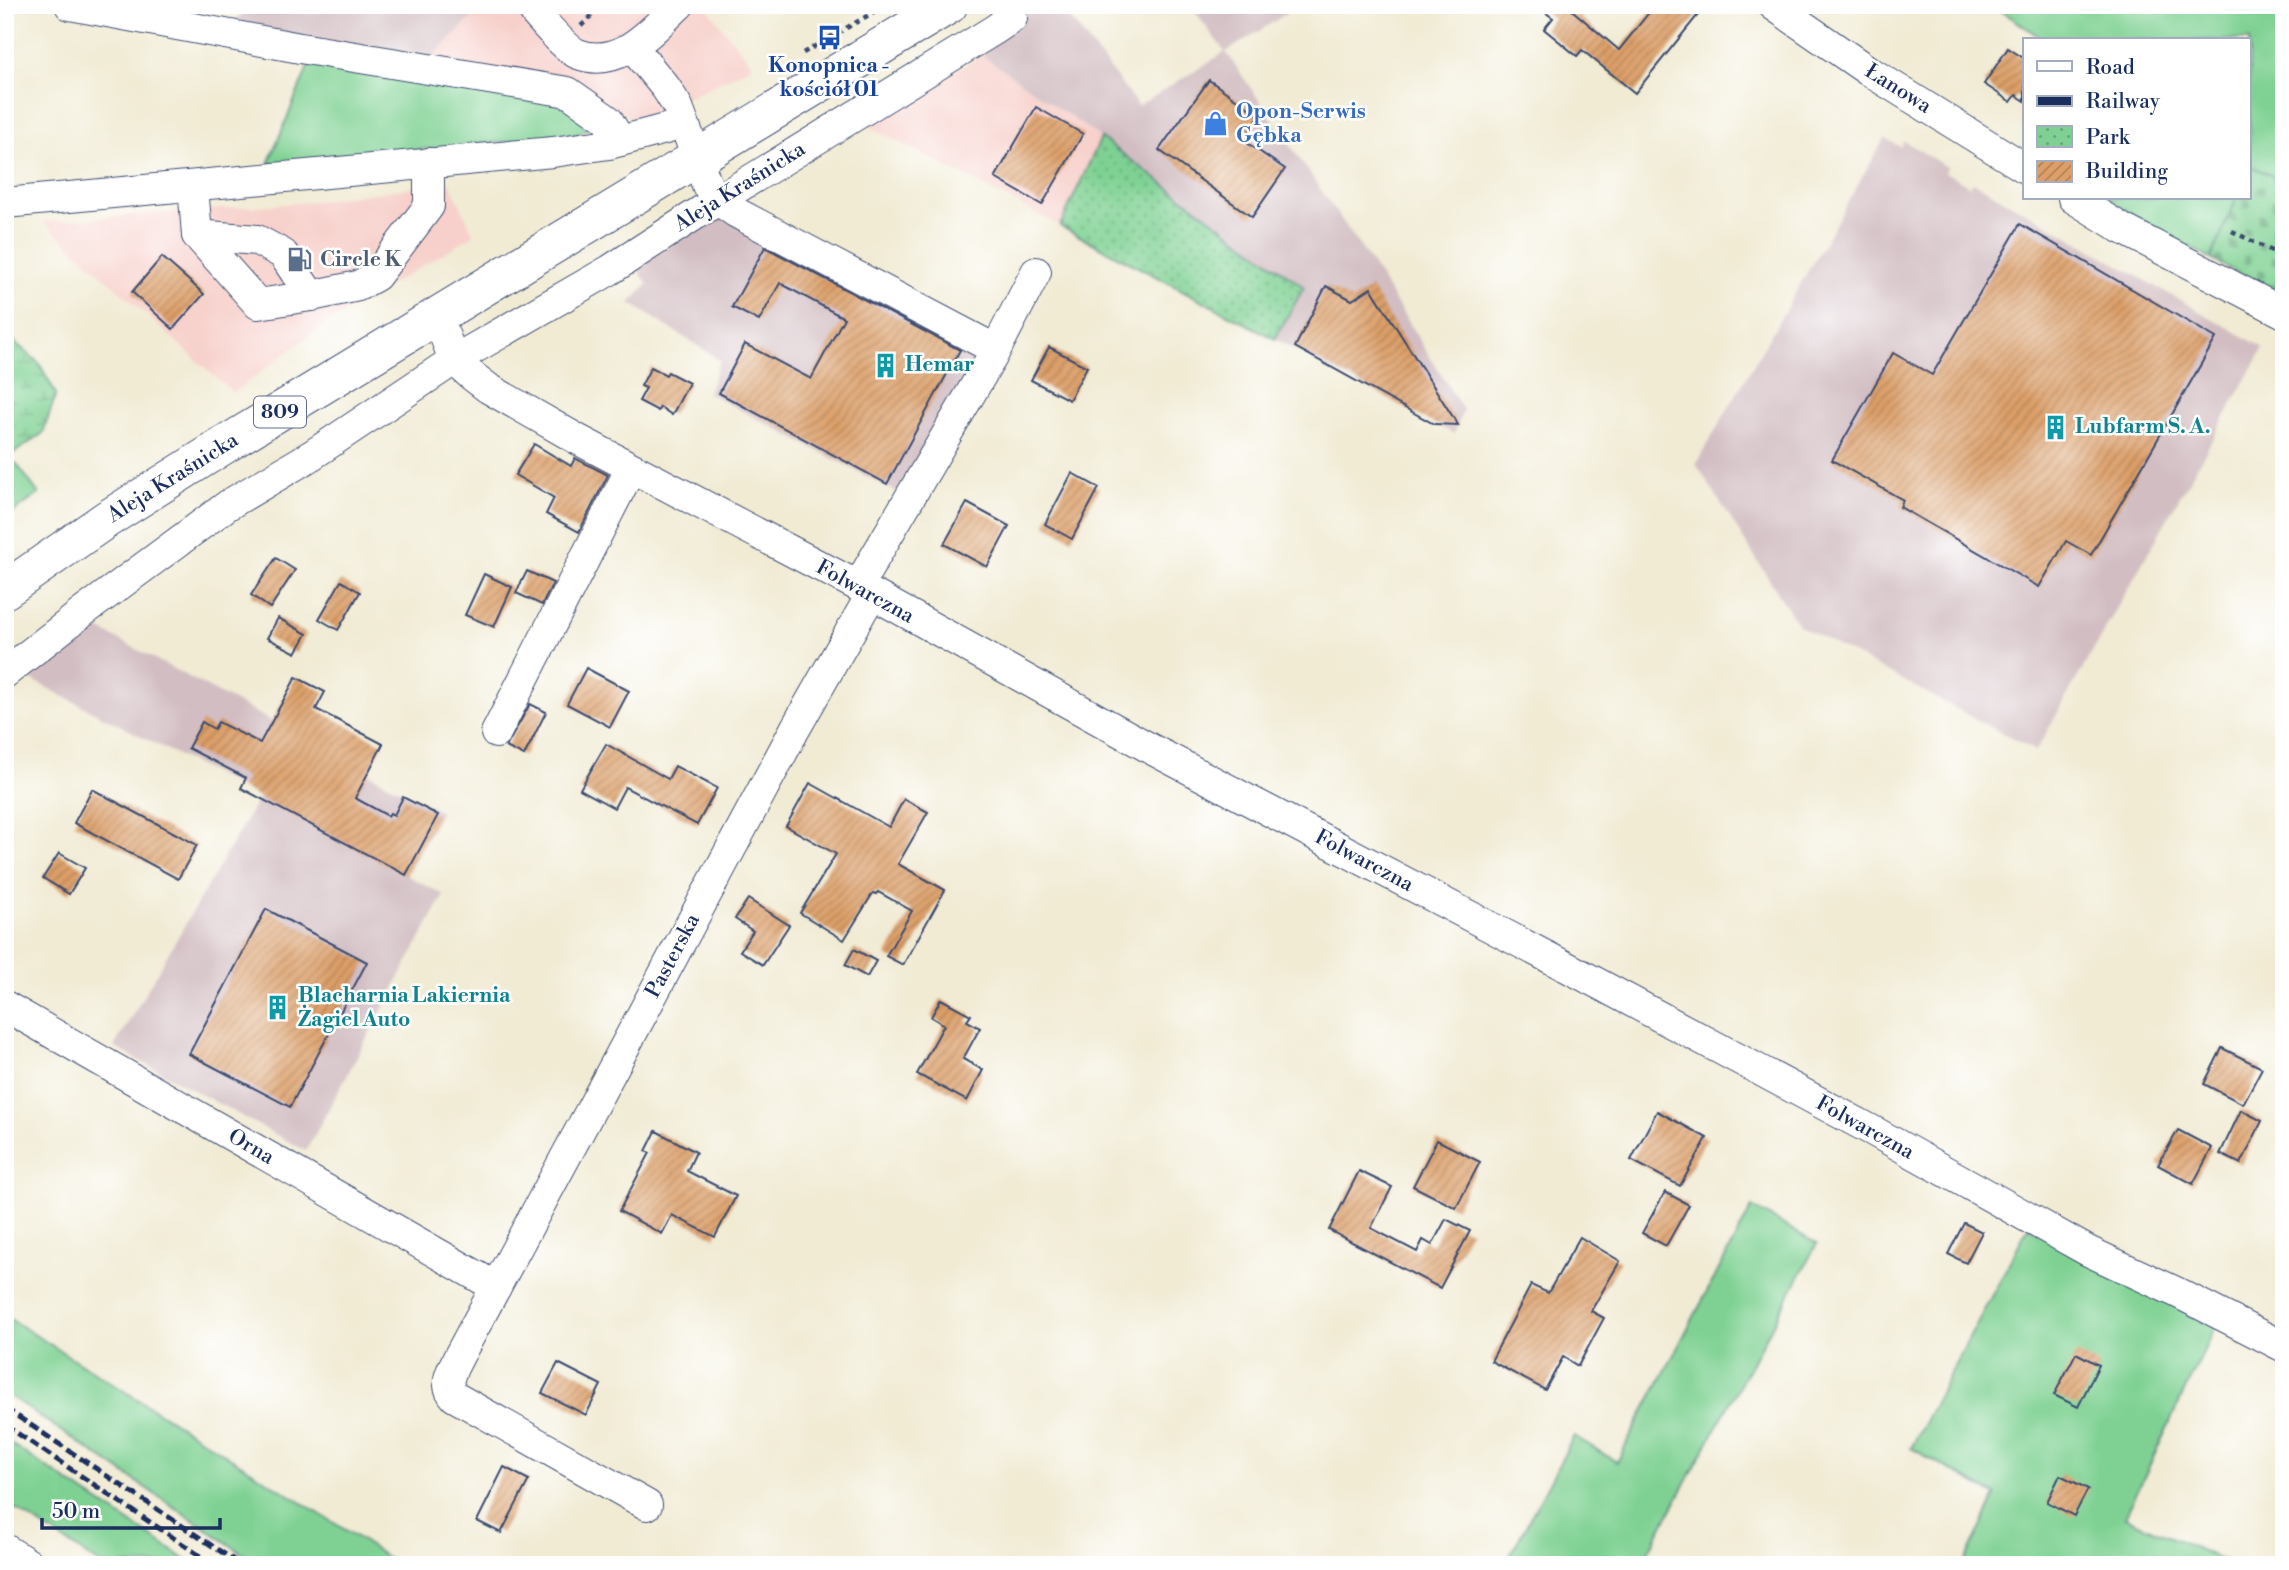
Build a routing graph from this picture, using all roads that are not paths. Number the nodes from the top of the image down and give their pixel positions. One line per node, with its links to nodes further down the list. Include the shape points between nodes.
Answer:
1 (70, 5): 9 (street)
2 (534, 5): 8 (street, via 535,13)
3 (678, 5): 7 (street)
4 (949, 5): 12 (main road, 809)
5 (1004, 5): 16 (street, Aleja Kraśnicka, via 1012,18 995,30)
6 (1773, 5): 14 (street, Łanowa, via 1867,70)
7 (633, 48): 8 (street, via 600,57); 10 (street, via 666,88)
8 (576, 54): 9 (street)
9 (568, 92): 11 (street, via 608,120)
10 (684, 124): 11 (street); 12 (street)
11 (620, 141): 13 (street)
12 (697, 158): 16 (street); 23 (main road, Aleja Kraśnicka / 809)
13 (429, 163): 15 (street); 21 (street, via 429,206 376,276 358,286)
14 (2023, 167)
15 (193, 186): 18 (street); 19 (street)
16 (718, 200): 24 (street, via 987,345); 25 (street, Aleja Kraśnicka, via 610,270)
17 (2076, 200): 22 (street)
18 (5, 203)
19 (197, 235): 21 (street, via 257,240 283,254); 21 (street, via 258,304)
20 (1036, 272): 24 (street, Pasterska)
21 (311, 296)
22 (2284, 313)
23 (438, 316): 25 (street); 27 (main road, Aleja Kraśnicka / 809, via 107,519)
24 (992, 357): 28 (street, Pasterska)
25 (454, 360): 26 (street, Folwarczna, via 488,388); 29 (street, Aleja Kraśnicka, via 228,505)
26 (631, 468): 28 (street, Folwarczna); 30 (street)
27 (5, 590)
28 (865, 591): 32 (street, Pasterska); 33 (street, Folwarczna, via 1153,750 1851,1119 2088,1251)
29 (5, 673)
30 (496, 733)
31 (5, 1006): 32 (street, Orna)
32 (496, 1287): 34 (street, Pasterska, via 447,1381 448,1390)
33 (2284, 1348)
34 (646, 1505)
35 (5, 1549): 36 (street)
36 (30, 1565)

